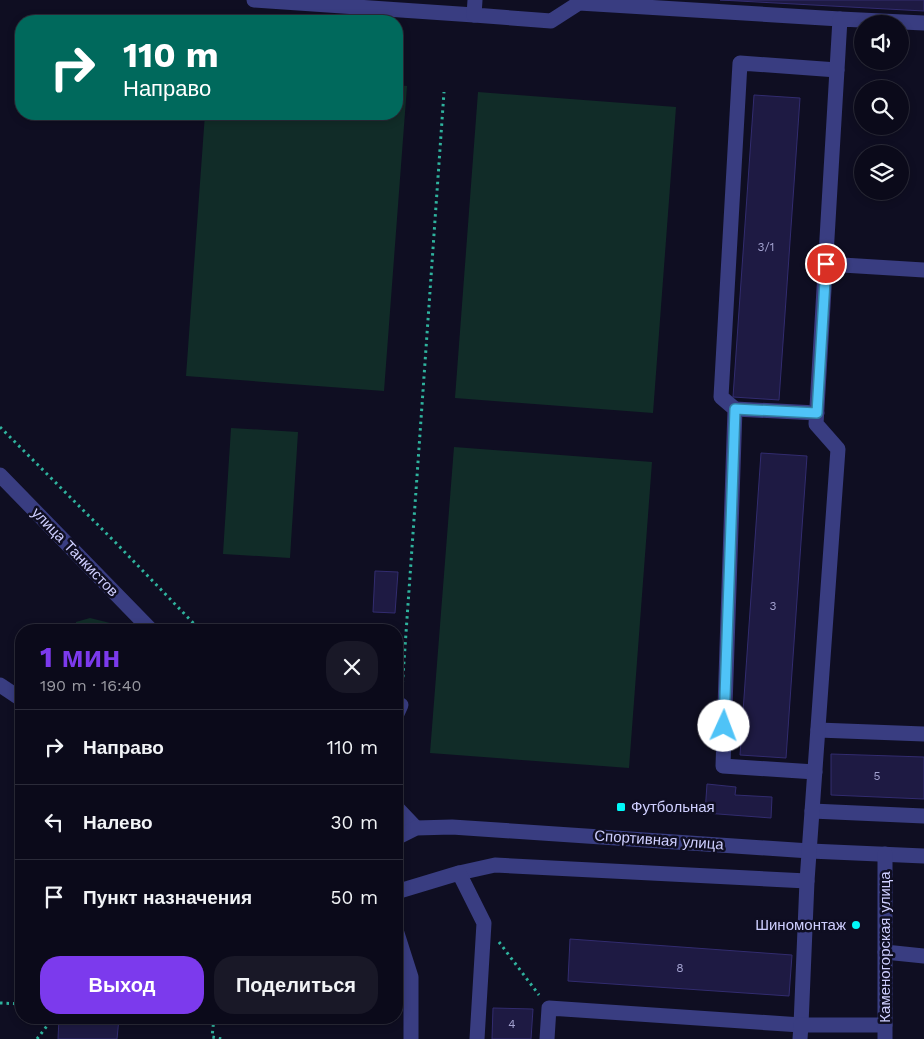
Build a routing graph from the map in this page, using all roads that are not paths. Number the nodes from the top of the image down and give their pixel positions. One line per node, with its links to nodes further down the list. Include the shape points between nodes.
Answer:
1 (254, 0): 3 (street)
2 (475, 0): 5 (street)
3 (321, 2): 5 (street)
4 (579, 2): 5 (street, via 551,21); 6 (street)
5 (474, 16)
6 (840, 19): 7 (street); 8 (street)
7 (924, 23)
8 (837, 70): 9 (street); 11 (street, via 740,63 721,397)
9 (826, 264): 10 (street); 12 (street)
10 (924, 270)
11 (735, 409): 12 (street); 19 (street, via 723,766)
12 (817, 413): 17 (street, via 816,424 838,449)
13 (0, 475): 14 (street, улица Танкистов)
14 (145, 624)
15 (0, 685): 16 (street)
16 (15, 695)
17 (818, 730): 18 (street); 19 (street)
18 (924, 734)
19 (815, 772): 20 (street)
20 (812, 811): 22 (street); 25 (street)
21 (403, 814): 23 (street)
22 (924, 816)
23 (416, 828): 24 (street, Спортивная улица); 25 (street, Спортивная улица, via 452,826)
24 (403, 834)
25 (810, 851): 26 (street, Спортивная улица); 29 (street)
26 (885, 854): 27 (street, Спортивная улица); 32 (street, Каменогорская улица)
27 (924, 856)
28 (459, 873): 29 (street, via 495,865); 30 (street); 37 (street, via 484,923)
29 (808, 881): 34 (street)
30 (403, 890)
31 (403, 952): 36 (street, via 411,977)
32 (885, 952): 33 (street); 35 (street, Каменогорская улица)
33 (924, 956)
34 (801, 1032): 35 (street); 38 (street, via 548,1008)
35 (885, 1032)
36 (410, 1039)
37 (477, 1039)
38 (547, 1039)

